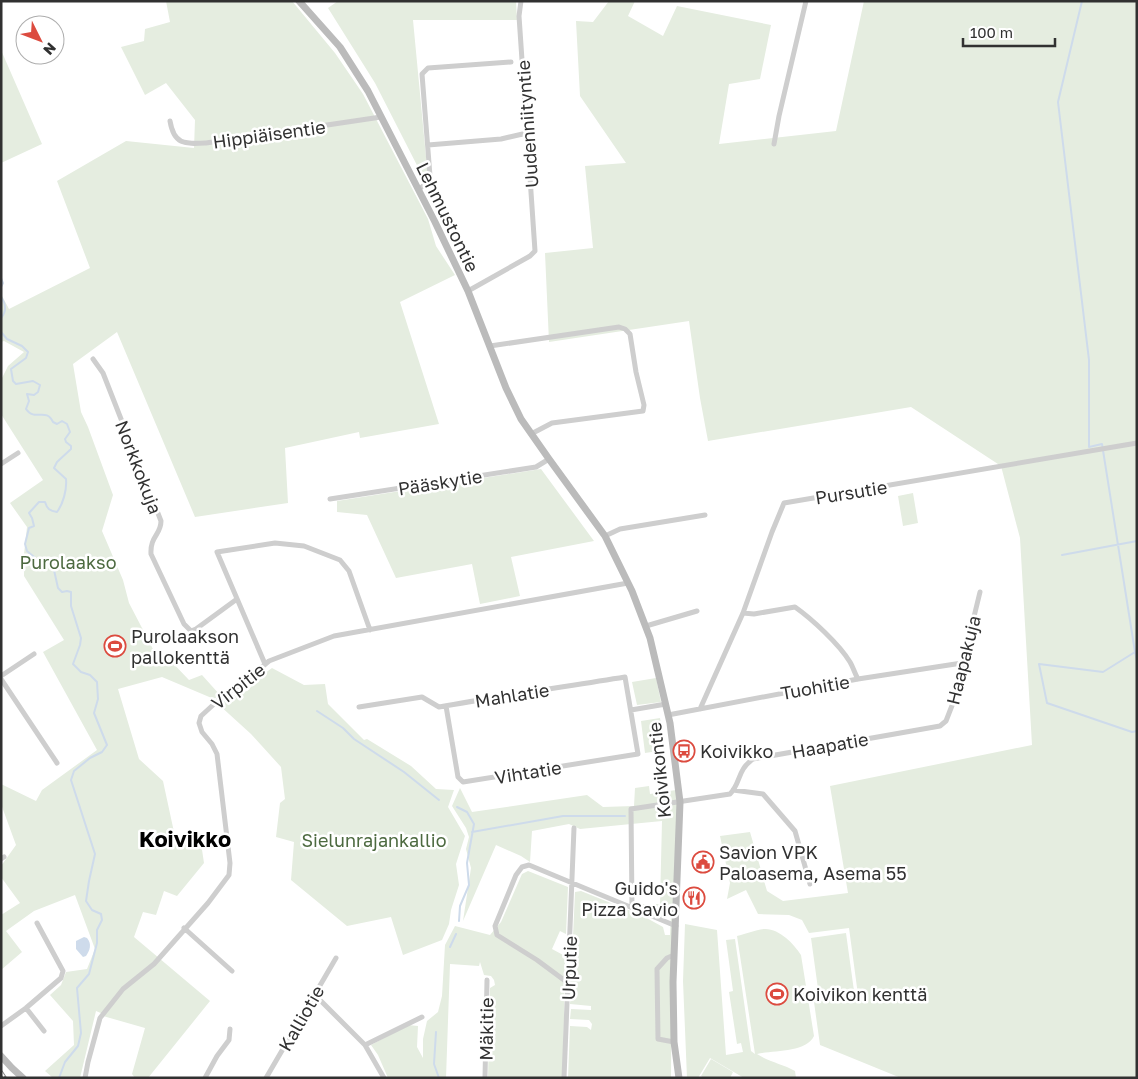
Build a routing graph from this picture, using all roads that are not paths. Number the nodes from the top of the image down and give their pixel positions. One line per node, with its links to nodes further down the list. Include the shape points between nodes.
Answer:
1 (521, 1): 7 (street, Uudenniityntie, via 519,16)
2 (806, 1): 8 (street)
3 (302, 2): 5 (main road, Lehmustontie, via 340,48)
4 (511, 62): 9 (street, via 428,68 422,74)
5 (381, 118): 6 (street, Hippiäisentie, via 188,144 173,135); 10 (main road, Lehmustontie)
6 (170, 122)
7 (527, 133): 9 (street, via 501,139); 11 (street, Uudenniityntie, via 534,251)
8 (774, 144)
9 (428, 146): 10 (street, via 430,181)
10 (419, 189): 11 (main road, Lehmustontie)
11 (468, 291): 12 (main road, Lehmustontie)
12 (490, 346): 14 (main road, Lehmustontie, via 506,388); 14 (street, via 620,327 630,334 643,411 552,423)
13 (93, 359): 24 (street, Norkkokuja, via 103,373 160,521 161,528 150,544 151,554 184,624 191,631 196,629)
14 (531, 434): 17 (main road, Lehmustontie)
15 (1137, 443): 26 (street, Pursutie, via 784,503)
16 (18, 453): 18 (street)
17 (548, 460): 19 (street, Pääskytie, via 536,467); 21 (main road, Koivikontie)
18 (1, 464)
19 (330, 499)
20 (705, 515): 21 (street, via 620,530)
21 (605, 536): 22 (main road, Koivikontie)
22 (628, 584): 27 (main road, Koivikontie); 28 (street, Virpitie)
23 (980, 592): 31 (street, Haapakuja)
24 (237, 599): 28 (street, via 217,552 275,543 304,546 340,560 349,571); 30 (street)
25 (697, 611): 27 (street)
26 (743, 613): 33 (street, via 795,607 839,648); 37 (street, Pursutie)
27 (646, 626): 34 (main road, Koivikontie)
28 (370, 630): 30 (street, Virpitie, via 334,636)
29 (34, 654): 32 (street)
30 (265, 664): 51 (street, Virpitie, via 201,716 202,732 217,754 230,863 229,875)
31 (962, 664): 33 (street, Tuohitie); 41 (street, Haapakuja, via 953,703 946,721)
32 (1, 677): 42 (street)
33 (858, 679): 37 (street, Tuohitie)
34 (666, 704): 38 (street); 39 (main road, Koivikontie)
35 (446, 706): 36 (street, Mahlatie, via 438,707 422,697); 38 (street, Mahlatie, via 628,676); 40 (street, Vihtatie, via 458,777 465,782 638,754)
36 (359, 708)
37 (700, 709): 39 (street, Tuohitie)
38 (631, 710): 40 (street, Mahlatie)
39 (668, 715): 44 (main road, Koivikontie)
40 (632, 720)
41 (940, 726): 43 (street, Haapatie, via 753,759 743,768)
42 (57, 763)
43 (733, 790): 44 (street, via 726,795); 47 (street, via 762,794 796,831)
44 (680, 802): 48 (street, via 631,809); 50 (main road, Koivikontie)
45 (574, 828): 46 (street, Urputie)
46 (572, 884): 48 (street); 56 (street, Urputie); 56 (street, via 529,865 522,867 495,926 497,935)
47 (810, 884)
48 (632, 908): 50 (street)
49 (37, 923): 58 (street, via 63,971 54,985)
50 (676, 926): 52 (main road, Koivikontie)
51 (184, 928): 54 (street); 67 (street, Virpitie, via 154,964 123,990 100,1018)
52 (674, 955): 63 (main road, Koivikontie); 63 (street, via 666,958 657,969 658,1039)
53 (336, 958): 57 (street, Kalliotie)
54 (232, 971)
55 (487, 980): 71 (street, Mäkitie)
56 (568, 983): 72 (street, Urputie)
57 (314, 994): 64 (street); 69 (street, Kalliotie)
58 (26, 1008): 60 (street); 62 (street)
59 (422, 1017): 64 (street)
60 (1, 1026)
61 (230, 1029): 68 (street, via 229,1040)
62 (44, 1031)
63 (674, 1042): 73 (main road, Koivikontie)
64 (365, 1045): 70 (street)
65 (1, 1056): 66 (main road)
66 (23, 1078)
67 (85, 1078)
68 (205, 1078)
69 (266, 1078)
70 (384, 1078)
71 (485, 1078)
72 (564, 1078)
73 (679, 1078)

